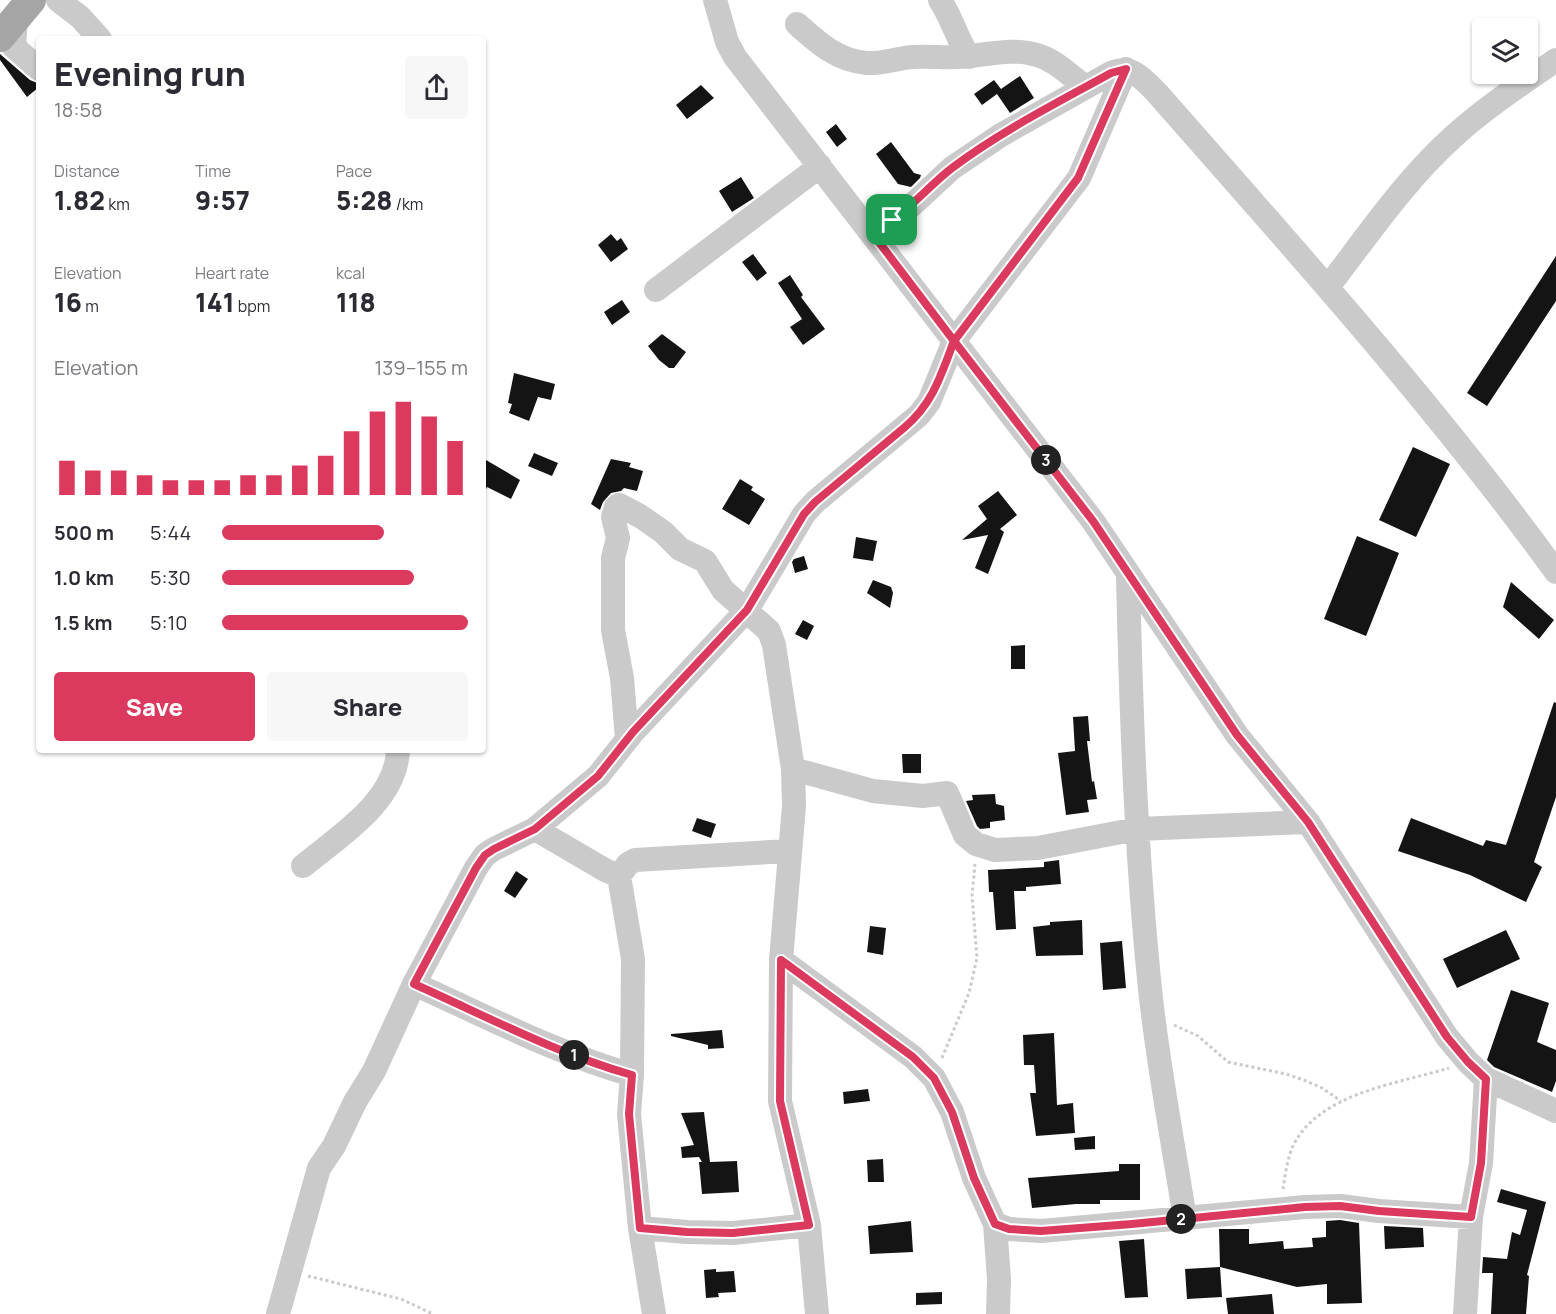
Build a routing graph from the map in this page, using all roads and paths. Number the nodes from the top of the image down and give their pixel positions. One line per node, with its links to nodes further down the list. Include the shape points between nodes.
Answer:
1 (58, 0): 6 (street)
2 (715, 0): 12 (street, via 735,57)
3 (940, 0): 7 (street)
4 (11, 21): 9 (street, via 14,47)
5 (797, 24): 7 (street, via 844,59 867,63 912,57)
6 (97, 36)
7 (969, 57): 11 (street, via 999,52 1038,55)
8 (1556, 60): 14 (street, via 1454,136 1411,181)
9 (36, 66)
10 (1126, 69): 11 (street); 14 (street, via 1157,93); 16 (street, via 1078,178)
11 (1085, 87): 13 (street, via 960,163 911,206)
12 (820, 166): 13 (street); 15 (street)
13 (872, 233): 16 (street)
14 (1328, 286): 17 (street)
15 (656, 290)
16 (954, 341): 18 (street, via 1093,521); 19 (street, via 924,408 804,514)
17 (1556, 572)
18 (1128, 575): 23 (street, via 1237,735); 25 (street)
19 (747, 610): 20 (street); 20 (street, via 723,590 705,561 680,549 640,516 616,507 613,630); 22 (street, via 772,637)
20 (627, 739): 24 (street, via 598,776)
21 (398, 753): 28 (street, via 395,771 361,820)
22 (793, 769): 26 (street, via 873,791 947,794 965,836); 27 (street)
23 (1308, 822): 25 (street); 33 (street, via 1447,1037)
24 (535, 829): 29 (street); 31 (street, via 485,855)
25 (1137, 829): 26 (street, via 1038,848 994,850); 32 (street)
26 (976, 844): 35 (path, via 972,896 977,958 969,993)
27 (789, 851): 29 (street, via 635,860); 30 (street)
28 (303, 866)
29 (619, 876): 34 (street, via 633,959)
30 (781, 960): 35 (street, via 913,1057); 43 (street, via 780,1101)
31 (414, 984): 34 (street, via 537,1041); 45 (street, via 374,1071 319,1168)
32 (1154, 1020): 37 (path, via 1198,1036 1228,1062 1295,1077); 41 (street)
33 (1468, 1062): 36 (street); 37 (path)
34 (632, 1075): 44 (street, via 629,1114)
35 (934, 1078): 42 (street, via 952,1112 974,1178)
36 (1486, 1079): 38 (street); 40 (street, via 1481,1163)
37 (1341, 1101): 39 (path, via 1307,1125 1293,1148)
38 (1556, 1111)
39 (1282, 1209): 40 (street, via 1340,1206); 41 (street)
40 (1471, 1217): 51 (street)
41 (1185, 1219): 42 (street, via 1041,1231)
42 (995, 1224): 50 (street)
43 (809, 1225): 44 (street, via 733,1233); 49 (street)
44 (640, 1228): 48 (street)
45 (289, 1271): 46 (street); 47 (path, via 401,1299)
46 (278, 1314)
47 (433, 1314)
48 (654, 1314)
49 (817, 1314)
50 (998, 1314)
51 (1465, 1314)

